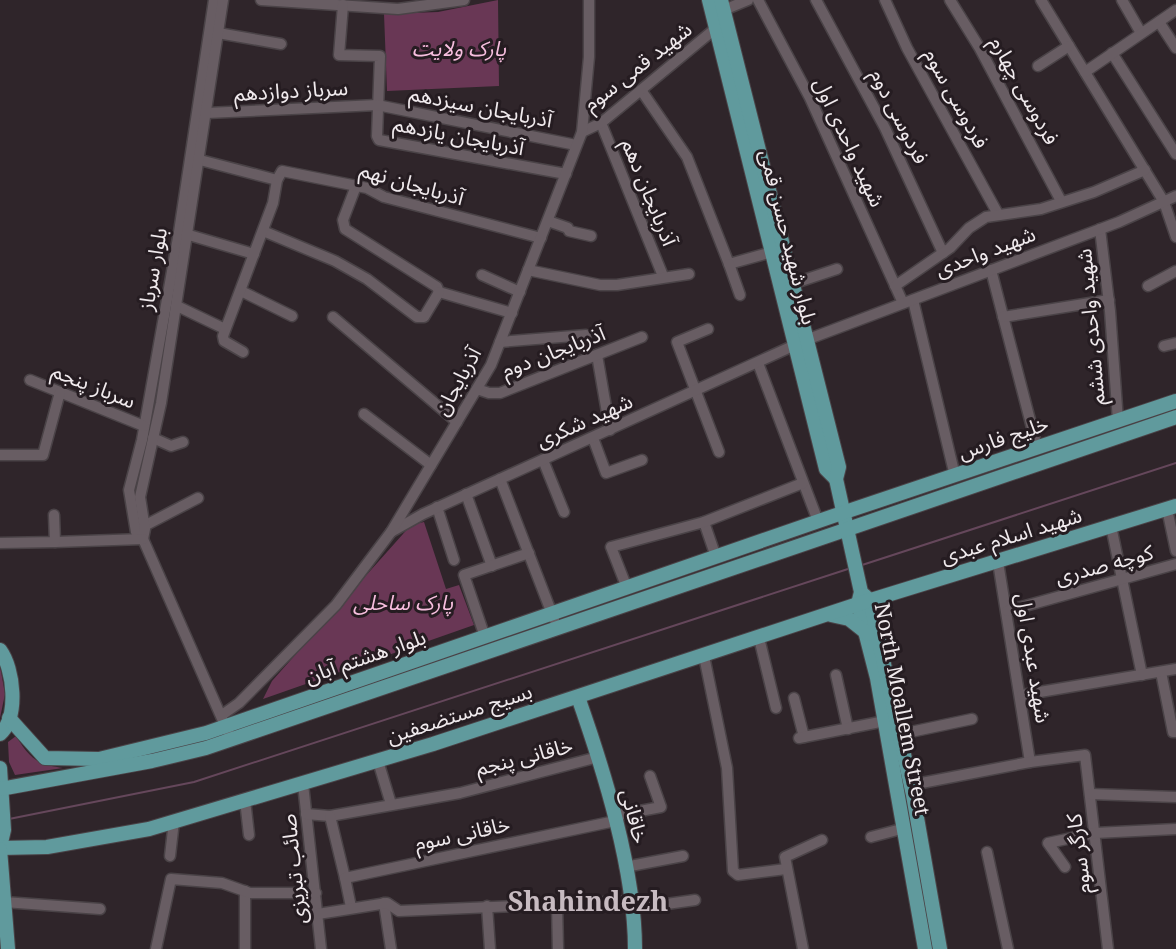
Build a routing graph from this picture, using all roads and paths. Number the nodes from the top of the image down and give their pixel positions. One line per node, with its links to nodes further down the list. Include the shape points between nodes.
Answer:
1 (214, 0): 97 (street, بلوار سرباز, via 179,232)
2 (223, 0): 21 (street, بلوار سرباز)
3 (261, 0): 14 (street)
4 (464, 0): 15 (street)
5 (589, 0): 33 (street, آذربایجان, via 589,57)
6 (709, 0): 20 (main road, بلوار شهید حسن قمی)
7 (748, 0): 17 (street)
8 (758, 0): 65 (street, شهید واحدی اول, via 810,98)
9 (816, 0): 53 (street, فردوسی دوم, via 885,128)
10 (885, 0): 44 (street, فردوسی سوم)
11 (950, 0): 42 (street, فردوسی چهارم)
12 (1041, 0): 24 (street)
13 (1122, 0): 22 (street)
14 (309, 2): 16 (street)
15 (409, 4): 16 (street)
16 (343, 5): 30 (street, via 339,55 380,56)
17 (723, 5): 63 (main road, بلوار شهید حسن قمی)
18 (1176, 10): 19 (street)
19 (1159, 22): 22 (street); 25 (street)
20 (716, 28): 29 (street, شهید قمی سوم); 52 (main road, بلوار شهید حسن قمی)
21 (218, 33): 23 (street); 31 (street, بلوار سرباز)
22 (1141, 33): 26 (street)
23 (281, 44)
24 (1069, 46): 27 (street); 28 (street)
25 (1176, 48)
26 (1112, 53): 28 (street); 35 (street)
27 (1038, 66)
28 (1085, 72): 37 (street)
29 (641, 90): 32 (street, شهید قمی سوم); 55 (street, via 687,157)
30 (377, 105): 31 (street, سرباز دوازدهم); 34 (street, آذربایجان سیزدهم); 38 (street, آذربایجان یازدهم, via 376,136 385,142)
31 (207, 113): 36 (street, بلوار سرباز)
32 (601, 123): 33 (street, شهید قمی سوم); 62 (street, آذربایجان دهم)
33 (582, 132): 34 (street, آذربایجان)
34 (576, 145): 38 (street, آذربایجان)
35 (1176, 154)
36 (200, 160): 39 (street); 48 (street, بلوار سرباز)
37 (1145, 170): 42 (street, via 1094,192); 43 (street)
38 (566, 174): 45 (street, آذربایجان)
39 (277, 180): 40 (street, آذربایجان نهم, via 280,172 286,170); 47 (street)
40 (356, 186): 51 (street, آذربایجان نهم, via 384,197); 67 (street, via 343,220 345,229 437,287)
41 (1176, 196): 43 (street, شهید واحدی)
42 (1060, 201): 44 (street, via 1041,209)
43 (1164, 202): 46 (street, شهید واحدی); 50 (street)
44 (998, 214): 53 (street, via 969,228)
45 (548, 221): 49 (street); 51 (street, آذربایجان)
46 (1100, 229): 58 (street, شهید واحدی); 70 (street, شهید واحدی ششم)
47 (263, 231): 54 (street); 67 (street, via 335,261 420,318)
48 (189, 234): 54 (street); 72 (street, بلوار سرباز)
49 (591, 236)
50 (1176, 237)
51 (541, 238): 57 (street, آذربایجان)
52 (772, 252): 55 (street); 82 (main road, بلوار شهید حسن قمی)
53 (943, 253): 65 (street)
54 (254, 254): 66 (street)
55 (729, 264): 69 (street)
56 (837, 269): 63 (street)
57 (528, 270): 62 (street, via 600,285); 68 (street, آذربایجان)
58 (991, 270): 71 (street, شهید واحدی); 76 (street)
59 (1176, 270): 64 (street)
60 (689, 274): 62 (street)
61 (482, 275): 68 (street)
62 (663, 276)
63 (792, 284): 82 (main road, بلوار شهید حسن قمی)
64 (1148, 285)
65 (895, 286): 71 (street, شهید واحدی اول)
66 (241, 291): 74 (street); 77 (street)
67 (439, 292): 73 (street)
68 (520, 292): 73 (street, آذربایجان)
69 (740, 296)
70 (1109, 300): 76 (street); 95 (street, شهید واحدی ششم)
71 (908, 301): 82 (street, شهید واحدی); 108 (street, شهید واحدی اول)
72 (177, 306): 77 (street); 99 (street, بلوار سرباز)
73 (512, 313): 81 (street, آذربایجان)
74 (292, 316)
75 (333, 317): 96 (street)
76 (1003, 317): 102 (street)
77 (225, 329): 85 (street, via 224,341)
78 (708, 329): 90 (street, via 677,342)
79 (586, 335): 81 (street)
80 (642, 337): 86 (street, آذربایجان دوم)
81 (500, 342): 89 (street, آذربایجان)
82 (801, 343): 87 (street, شهید شکری); 116 (main road, بلوار شهید حسن قمی, via 839,467 836,479)
83 (1176, 344): 84 (street)
84 (1164, 346)
85 (243, 352)
86 (597, 355): 89 (street, آذربایجان دوم, via 500,393); 98 (street)
87 (758, 363): 90 (street, شهید شکری); 110 (street)
88 (30, 380): 91 (street, سرباز پنجم)
89 (477, 389): 96 (street, آذربایجان)
90 (697, 391): 98 (street, شهید شکری); 103 (street)
91 (60, 392): 97 (street, سرباز پنجم); 104 (street, via 43,455)
92 (1176, 401): 95 (main road, خلیج فارس)
93 (364, 414): 107 (street)
94 (1176, 417): 122 (main road, خلیج فارس)
95 (1118, 421): 102 (main road, خلیج فارس)
96 (457, 422): 107 (street, آذربایجان)
97 (144, 426): 124 (street, بلوار سرباز, via 129,490 136,532)
98 (610, 430): 100 (street, شهید شکری)
99 (153, 438): 101 (street, via 171,446); 120 (street, بلوار سرباز, via 140,496)
100 (593, 438): 105 (street, شهید شکری); 106 (street, via 606,473)
101 (183, 442)
102 (1037, 447): 108 (main road, خلیج فارس)
103 (719, 452)
104 (0, 455)
105 (543, 460): 109 (street, شهید شکری); 115 (street)
106 (642, 460)
107 (431, 465): 123 (street, آذربایجان)
108 (955, 476): 116 (main road, خلیج فارس)
109 (500, 479): 111 (street, شهید شکری); 128 (street)
110 (803, 483): 118 (street); 119 (street)
111 (466, 494): 113 (street, شهید شکری); 133 (street)
112 (198, 498): 120 (street)
113 (437, 507): 123 (street, شهید شکری); 130 (street)
114 (1171, 507): 121 (main road, شهید اسلام عبدی); 127 (street)
115 (564, 512)
116 (844, 512): 118 (main road, بلوار هشتم آبان); 122 (main road, بلوار شهید حسن قمی)
117 (54, 515): 125 (street)
118 (818, 521): 129 (main road, بلوار هشتم آبان)
119 (704, 522): 129 (street); 135 (street, via 611,547)
120 (144, 526): 124 (street, بلوار سرباز)
121 (1111, 526): 131 (main road, شهید اسلام عبدی); 134 (street)
122 (849, 529): 136 (main road, بلوار شهید حسن قمی); 139 (main road, بلوار هشتم آبان)
123 (391, 532): 158 (street, آذربایجان, via 336,605 239,703)
124 (143, 539): 125 (street); 158 (street, بلوار سرباز)
125 (54, 542): 126 (street)
126 (0, 543)
127 (1176, 551)
128 (529, 553): 133 (street); 139 (street)
129 (716, 557): 135 (main road, بلوار هشتم آبان)
130 (454, 560)
131 (998, 562): 136 (main road, شهید اسلام عبدی); 137 (street, شهید عبدی اول)
132 (1176, 564): 134 (street, کوچه صدری)
133 (492, 566): 141 (street, via 464,575)
134 (1122, 579): 137 (street, کوچه صدری); 149 (street)
135 (627, 588): 139 (main road, بلوار هشتم آبان)
136 (862, 594): 138 (main road, بسیج مستضعفین); 140 (main road, North Moallem Street); 153 (main road, North Moallem Street)
137 (1007, 611): 150 (street, شهید عبدی اول)
138 (828, 615): 140 (main road, via 849,619); 142 (main road, بسیج مستضعفین)
139 (554, 620): 141 (main road, بلوار هشتم آبان); 146 (main road, بلوار هشتم آبان)
140 (868, 634): 153 (main road, North Moallem Street)
141 (485, 638): 146 (main road, بلوار هشتم آبان)
142 (759, 638): 144 (main road, بسیج مستضعفین); 154 (street)
143 (0, 650): 155 (main road, via 10,675)
144 (704, 656): 151 (main road, بسیج مستضعفین); 191 (street, via 727,768 733,871 738,875)
145 (1176, 669): 147 (street)
146 (406, 671): 158 (main road, بلوار هشتم آبان)
147 (1161, 672): 149 (street); 160 (street)
148 (836, 675): 159 (street)
149 (1142, 675): 150 (street)
150 (1022, 695): 165 (street, شهید عبدی اول)
151 (578, 697): 163 (main road, خاقانی); 164 (main road, بسیج مستضعفین)
152 (794, 698): 159 (street, via 801,737)
153 (888, 706): 157 (main road, North Moallem Street); 162 (main road, North Moallem Street)
154 (776, 708)
155 (9, 718): 158 (main road, بلوار هشتم آبان, via 45,758 99,759); 161 (main road)
156 (972, 718): 162 (street)
157 (885, 721): 159 (street); 179 (main road, North Moallem Street)
158 (227, 726): 170 (main road, بلوار هشتم آبان, via 152,761)
159 (848, 729)
160 (1176, 732)
161 (0, 734)
162 (900, 734): 169 (main road, North Moallem Street)
163 (598, 757): 174 (street, خاقانی پنجم, via 459,793); 177 (main road, خاقانی)
164 (378, 761): 168 (main road, بسیج مستضعفین); 174 (street)
165 (1030, 762): 169 (street); 171 (street, کارگر سوم, via 1085,755)
166 (0, 768): 170 (main road)
167 (650, 776): 177 (street, خاقانی سوم, via 661,807)
168 (303, 784): 173 (main road, بسیج مستضعفین); 175 (street, صائب تبریزی)
169 (911, 785): 214 (main road, North Moallem Street)
170 (2, 792): 185 (main road)
171 (1090, 794): 172 (street); 181 (street, کارگر سوم)
172 (1176, 797)
173 (245, 800): 178 (main road, بسیج مستضعفین); 182 (street)
174 (391, 804): 176 (street, خاقانی پنجم)
175 (306, 814): 176 (street, خاقانی پنجم); 194 (street, صائب تبریزی)
176 (330, 816): 192 (street)
177 (615, 818): 189 (main road, خاقانی); 192 (street, خاقانی سوم)
178 (174, 821): 185 (main road, بسیج مستضعفین, via 120,836 68,842); 187 (street)
179 (905, 828): 183 (street); 213 (main road, North Moallem Street)
180 (1176, 829): 181 (street)
181 (1095, 833): 190 (street, via 1048,843); 216 (street, کارگر سوم)
182 (249, 836)
183 (871, 837)
184 (822, 840): 191 (street, via 787,854)
185 (2, 842): 196 (main road)
186 (987, 852): 215 (street)
187 (170, 856)
188 (683, 856): 189 (street)
189 (625, 867): 199 (main road, خاقانی)
190 (1065, 867)
191 (786, 869): 212 (street)
192 (345, 878): 201 (street)
193 (244, 891): 194 (street); 205 (street, via 222,883 171,879); 206 (street)
194 (316, 893): 203 (street, صائب تبریزی)
195 (695, 900): 199 (street)
196 (4, 902): 202 (street); 204 (main road)
197 (384, 903): 200 (street, via 399,911); 201 (street); 208 (street)
198 (557, 904): 199 (street); 200 (street); 210 (street)
199 (631, 905): 211 (main road, خاقانی)
200 (488, 906): 209 (street)
201 (351, 907): 203 (street)
202 (100, 909)
203 (318, 914): 207 (street, صائب تبریزی)
204 (8, 949)
205 (156, 949)
206 (245, 949)
207 (321, 949)
208 (391, 949)
209 (490, 949)
210 (558, 949)
211 (635, 949)
212 (803, 949)
213 (925, 949)
214 (940, 949)
215 (1008, 949)
216 (1108, 949)

